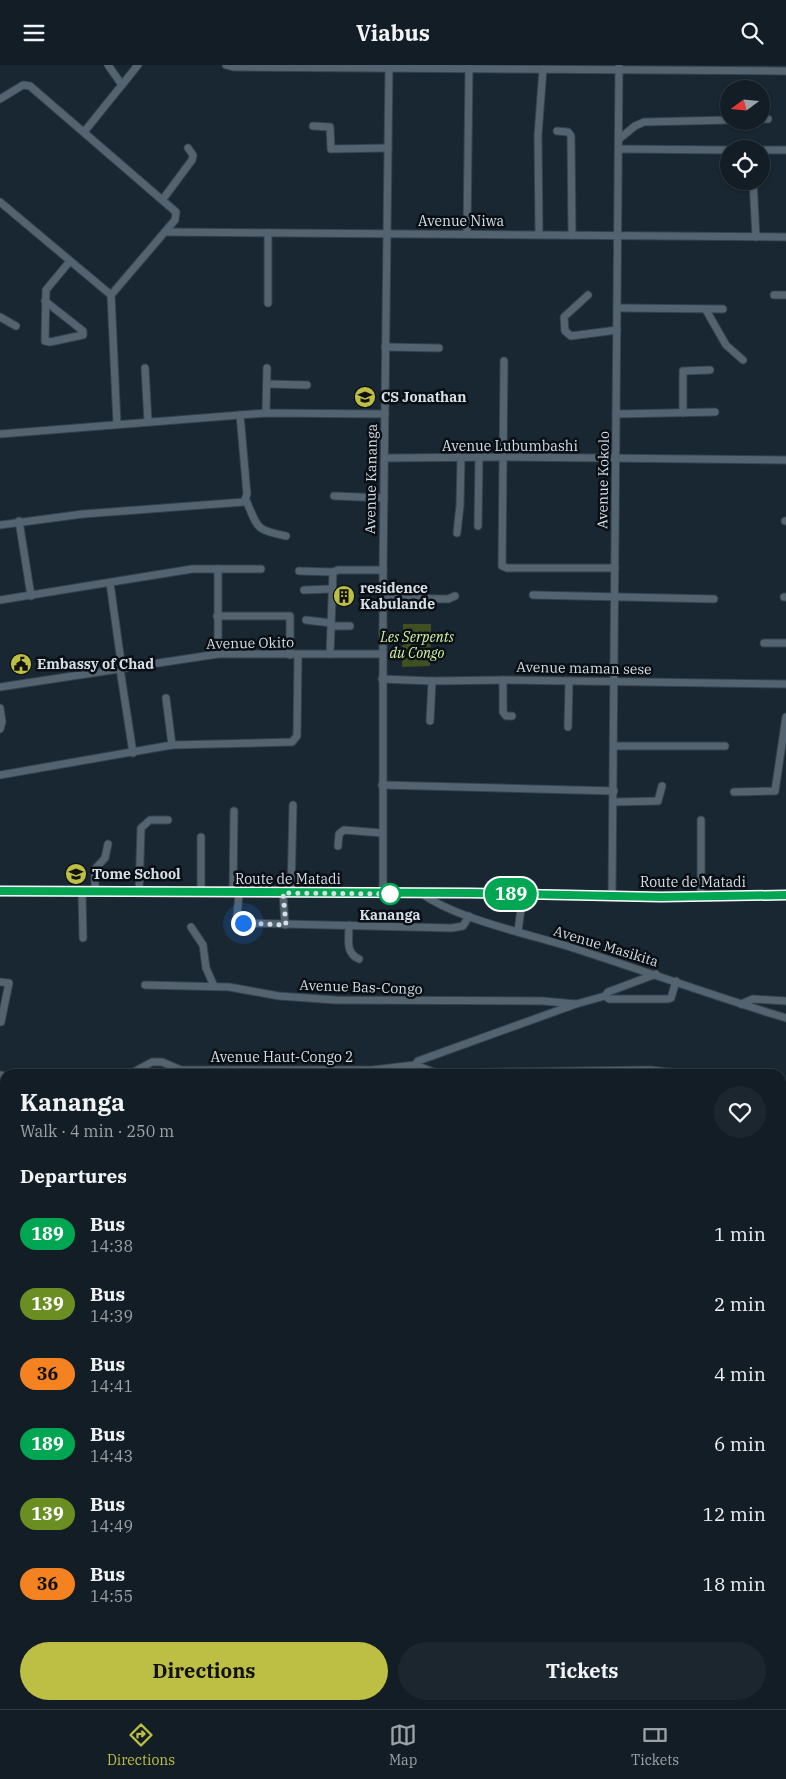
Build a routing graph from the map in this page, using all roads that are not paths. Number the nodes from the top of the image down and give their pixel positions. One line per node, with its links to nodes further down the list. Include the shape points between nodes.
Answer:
1 (108, 65): 13 (street)
2 (138, 65): 13 (street)
3 (226, 65): 4 (street)
4 (310, 66): 5 (street)
5 (389, 67): 6 (street); 21 (street, Avenue Kananga)
6 (469, 67): 10 (street); 31 (street)
7 (619, 67): 8 (street); 10 (street); 12 (street, Avenue Kokolo)
8 (627, 67): 9 (street); 12 (street)
9 (776, 67): 11 (street)
10 (543, 69): 33 (street, via 538,135)
11 (786, 71)
12 (619, 82): 19 (street, Avenue Kokolo)
13 (122, 85): 18 (street)
14 (0, 99): 18 (street, via 27,85)
15 (720, 120): 19 (street, via 644,122)
16 (313, 126): 21 (street, via 330,127 331,149)
17 (557, 131): 35 (street, via 568,132 571,136)
18 (84, 132): 27 (street)
19 (619, 139): 22 (street, Avenue Kokolo)
20 (188, 148): 27 (street, via 193,155 192,160)
21 (388, 149): 32 (street, Avenue Kananga)
22 (619, 149): 23 (street); 34 (street, Avenue Kokolo)
23 (720, 150)
24 (770, 150): 25 (street)
25 (786, 150)
26 (753, 190): 36 (street)
27 (163, 199): 29 (street, via 175,208 177,215)
28 (0, 202): 38 (street)
29 (165, 232): 30 (street, Avenue Niwa); 39 (street)
30 (268, 233): 32 (street, Avenue Niwa); 44 (street)
31 (467, 233): 32 (street, Avenue Niwa); 33 (street, Avenue Niwa)
32 (388, 234): 51 (street, Avenue Kananga)
33 (539, 234): 35 (street, Avenue Niwa)
34 (617, 234): 35 (street, Avenue Niwa); 36 (street, Avenue Niwa); 45 (street, Avenue Kokolo)
35 (572, 235)
36 (756, 237): 37 (street, Avenue Niwa)
37 (786, 237)
38 (70, 261): 39 (street); 43 (street, via 48,287)
39 (111, 295): 67 (street)
40 (588, 295): 50 (street, via 564,317 565,331 571,336)
41 (774, 295): 42 (street)
42 (786, 295)
43 (45, 301): 43 (street, via 83,331 83,335 47,343)
44 (268, 303)
45 (618, 308): 47 (street); 50 (street, Avenue Kokolo)
46 (723, 309): 47 (street)
47 (706, 310): 53 (street, via 726,345)
48 (0, 317): 49 (street)
49 (16, 326)
50 (618, 330): 64 (street, Avenue Kokolo)
51 (385, 347): 52 (street); 63 (street, Avenue Kananga)
52 (440, 348)
53 (742, 360)
54 (504, 361): 70 (street)
55 (145, 368): 66 (street)
56 (267, 368): 58 (street)
57 (710, 370): 62 (street, via 683,371)
58 (267, 384): 59 (street); 61 (street)
59 (307, 385)
60 (715, 412): 62 (street)
61 (266, 413): 63 (street); 65 (street)
62 (683, 413): 64 (street)
63 (385, 414): 71 (street, Avenue Kananga)
64 (616, 414): 73 (street, Avenue Kokolo)
65 (240, 415): 66 (street); 77 (street)
66 (148, 421): 67 (street)
67 (117, 424): 68 (street)
68 (0, 434)
69 (479, 457): 70 (street, Avenue Lubumbashi); 72 (street, Avenue Lubumbashi); 80 (street)
70 (503, 457): 73 (street, Avenue Lubumbashi); 83 (street, via 503,567)
71 (385, 458): 72 (street, Avenue Lubumbashi); 76 (street, Avenue Kananga)
72 (461, 458): 81 (street)
73 (615, 458): 74 (street, Avenue Lubumbashi); 83 (street, Avenue Kokolo)
74 (786, 460)
75 (334, 496): 76 (street)
76 (384, 498): 86 (street, Avenue Kananga)
77 (246, 500): 78 (street, via 241,503); 82 (street, via 261,529)
78 (19, 521): 79 (street); 92 (street)
79 (0, 525)
80 (478, 526)
81 (457, 533)
82 (286, 537)
83 (615, 567): 96 (street, Avenue Kokolo)
84 (218, 569): 85 (street); 89 (street, via 192,569); 99 (street)
85 (261, 569)
86 (383, 570): 88 (street); 95 (street, Avenue Kananga)
87 (299, 571): 88 (street)
88 (333, 572): 90 (street)
89 (110, 583): 92 (street); 109 (street)
90 (332, 589): 91 (street); 101 (street)
91 (304, 590)
92 (31, 595): 98 (street)
93 (533, 595): 96 (street)
94 (455, 596): 95 (street, via 448,599)
95 (383, 598): 108 (street, Avenue Kananga)
96 (615, 598): 97 (street); 114 (street, Avenue Kokolo)
97 (714, 599)
98 (0, 600)
99 (217, 617): 105 (street); 107 (street, via 290,616)
100 (306, 620): 101 (street)
101 (331, 625): 102 (street); 106 (street)
102 (350, 626)
103 (764, 643): 104 (street)
104 (786, 643)
105 (218, 654): 107 (street, Avenue Okito); 109 (street, Avenue Okito)
106 (330, 654): 107 (street, Avenue Okito); 108 (street, Avenue Okito)
107 (294, 655): 124 (street, via 296,739 289,743)
108 (383, 655): 110 (street, Avenue Kananga)
109 (121, 669): 116 (street, Avenue Okito); 127 (street)
110 (382, 679): 112 (street, Avenue maman sese); 129 (street, Avenue Kananga)
111 (503, 679): 112 (street, Avenue maman sese); 113 (street, Avenue maman sese); 119 (street, via 503,712)
112 (432, 681): 121 (street)
113 (569, 681): 114 (street, Avenue maman sese); 122 (street)
114 (614, 681): 115 (street, Avenue maman sese); 125 (street, Avenue Kokolo)
115 (786, 684)
116 (0, 687)
117 (166, 698): 124 (street)
118 (0, 708): 123 (street)
119 (512, 716)
120 (786, 717): 132 (street, via 775,791)
121 (430, 721)
122 (568, 727)
123 (0, 729)
124 (172, 745): 127 (street)
125 (615, 746): 126 (street); 131 (street, Avenue Kokolo)
126 (725, 746)
127 (133, 753): 128 (street)
128 (0, 775)
129 (382, 785): 131 (street); 138 (street, Avenue Kananga)
130 (662, 786): 133 (street, via 658,801)
131 (614, 791): 133 (street, Avenue Kokolo)
132 (734, 792)
133 (613, 802): 152 (street, Avenue Kokolo)
134 (293, 805): 148 (street)
135 (234, 811): 147 (street)
136 (168, 820): 145 (street, via 150,820 141,828)
137 (701, 820): 153 (street)
138 (382, 833): 141 (street, via 344,830 339,834); 150 (street, Avenue Kananga)
139 (201, 837): 146 (street)
140 (108, 844): 144 (street, via 105,858 95,869)
141 (338, 846)
142 (0, 891): 143 (main road, Route de Matadi)
143 (82, 892): 144 (main road, Route de Matadi); 160 (street)
144 (95, 892): 145 (main road, Route de Matadi)
145 (140, 892): 146 (main road, Route de Matadi)
146 (201, 892): 147 (main road, Route de Matadi)
147 (236, 893): 148 (main road, Route de Matadi); 156 (street, via 237,916 243,923)
148 (287, 893): 150 (main road, Route de Matadi); 156 (street)
149 (421, 893): 150 (main road, Route de Matadi); 151 (main road, Route de Matadi); 155 (street, Avenue Masikita, via 433,902)
150 (383, 894)
151 (523, 894): 152 (main road, Route de Matadi); 159 (street)
152 (612, 895): 153 (main road, Route de Matadi)
153 (701, 895): 154 (main road, Route de Matadi)
154 (786, 895)
155 (469, 916): 157 (street, via 462,926 452,928); 159 (street, Avenue Masikita)
156 (286, 925): 157 (street)
157 (348, 925): 161 (street, via 349,951)
158 (191, 927): 166 (street, via 203,945 206,968)
159 (518, 931): 162 (street, Avenue Masikita)
160 (83, 938)
161 (359, 959)
162 (656, 974): 163 (street, Avenue Masikita); 167 (street, via 608,992)
163 (676, 981): 167 (street, via 668,999); 170 (street, Avenue Masikita)
164 (0, 982): 172 (street, via 9,983)
165 (146, 985): 166 (street, Avenue Bas-Congo)
166 (214, 986): 169 (street, Avenue Bas-Congo, via 279,996 336,1000)
167 (605, 997): 169 (street)
168 (786, 1001): 170 (street, via 754,999)
169 (576, 1004): 173 (street, via 418,1061)
170 (741, 1004): 171 (street, Avenue Masikita)
171 (786, 1018)
172 (1, 1022)
173 (415, 1065): 176 (street, Avenue Haut-Congo 2); 177 (street, Avenue Haut-Congo 2)
174 (138, 1069): 175 (street, Avenue Haut-Congo 2, via 152,1061 169,1064)
175 (174, 1069)
176 (381, 1069)
177 (427, 1069)

